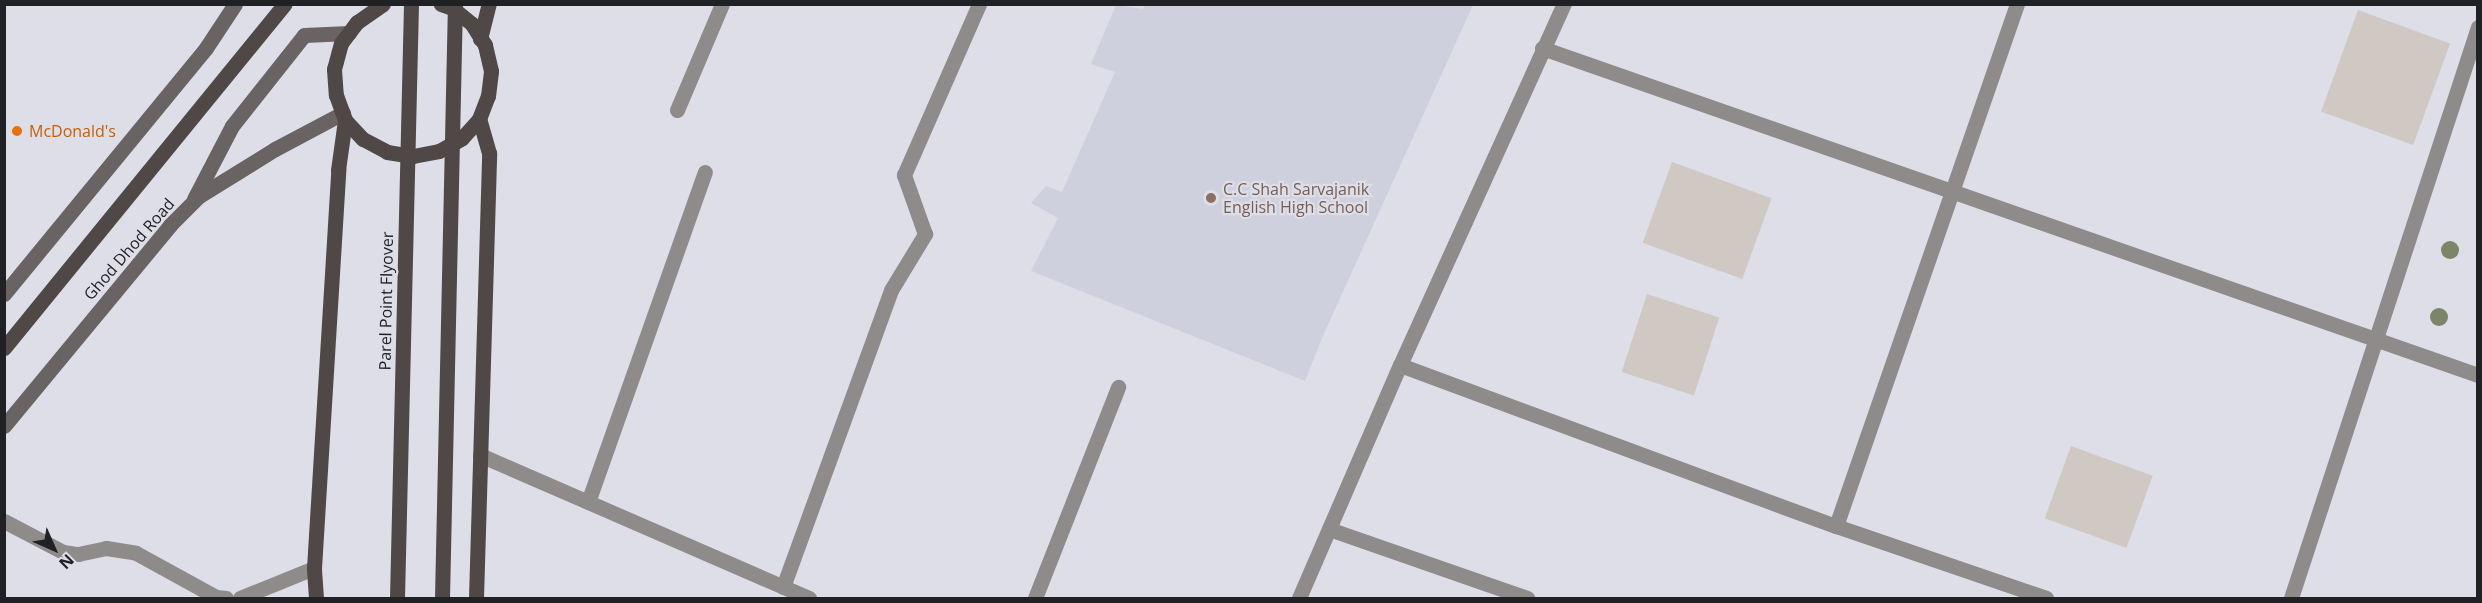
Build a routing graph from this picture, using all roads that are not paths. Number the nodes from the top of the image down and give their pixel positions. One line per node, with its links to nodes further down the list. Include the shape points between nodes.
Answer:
1 (235, 4): 23 (main road, via 206,48)
2 (285, 4): 25 (main road)
3 (356, 4): 13 (main road)
4 (383, 4): 13 (main road)
5 (411, 4): 40 (main road, Parel Point Flyover, bridge)
6 (441, 4): 15 (main road, via 472,24)
7 (455, 4): 41 (main road, bridge)
8 (489, 4): 15 (main road)
9 (722, 4): 17 (street)
10 (979, 4): 36 (street, via 904,175 925,234 891,290)
11 (1564, 4): 16 (street)
12 (2017, 4): 21 (street)
13 (353, 27): 18 (main road, via 341,43 334,69 336,95); 22 (main road, via 304,35 232,126)
14 (2478, 27): 24 (street)
15 (480, 39): 19 (main road, via 491,70 488,96)
16 (1542, 48): 21 (street); 26 (street)
17 (677, 110)
18 (344, 116): 19 (main road, via 363,139 387,152 412,156 439,151 462,138); 22 (main road, Ghod Dhod Road, via 275,149 199,196); 35 (main road)
19 (479, 119): 30 (main road, via 489,153)
20 (705, 172): 31 (street)
21 (1952, 192): 24 (street); 33 (street)
22 (190, 206): 29 (main road, Ghod Dhod Road, via 170,225)
23 (4, 294)
24 (2375, 339): 27 (street); 48 (street)
25 (4, 348)
26 (1400, 365): 33 (street); 34 (street)
27 (2478, 375)
28 (1118, 387): 44 (street)
29 (4, 426)
30 (480, 454): 31 (street); 42 (main road)
31 (588, 502): 36 (street)
32 (4, 521): 37 (street, via 63,552 78,554 106,548 136,553 216,597)
33 (1836, 526): 47 (street)
34 (1329, 529): 45 (street); 46 (street)
35 (314, 568): 38 (street); 39 (main road)
36 (783, 587): 43 (street)
37 (226, 598)
38 (240, 598)
39 (316, 598)
40 (397, 598)
41 (442, 598)
42 (476, 598)
43 (809, 598)
44 (1035, 598)
45 (1299, 598)
46 (1527, 598)
47 (2046, 598)
48 (2291, 598)

